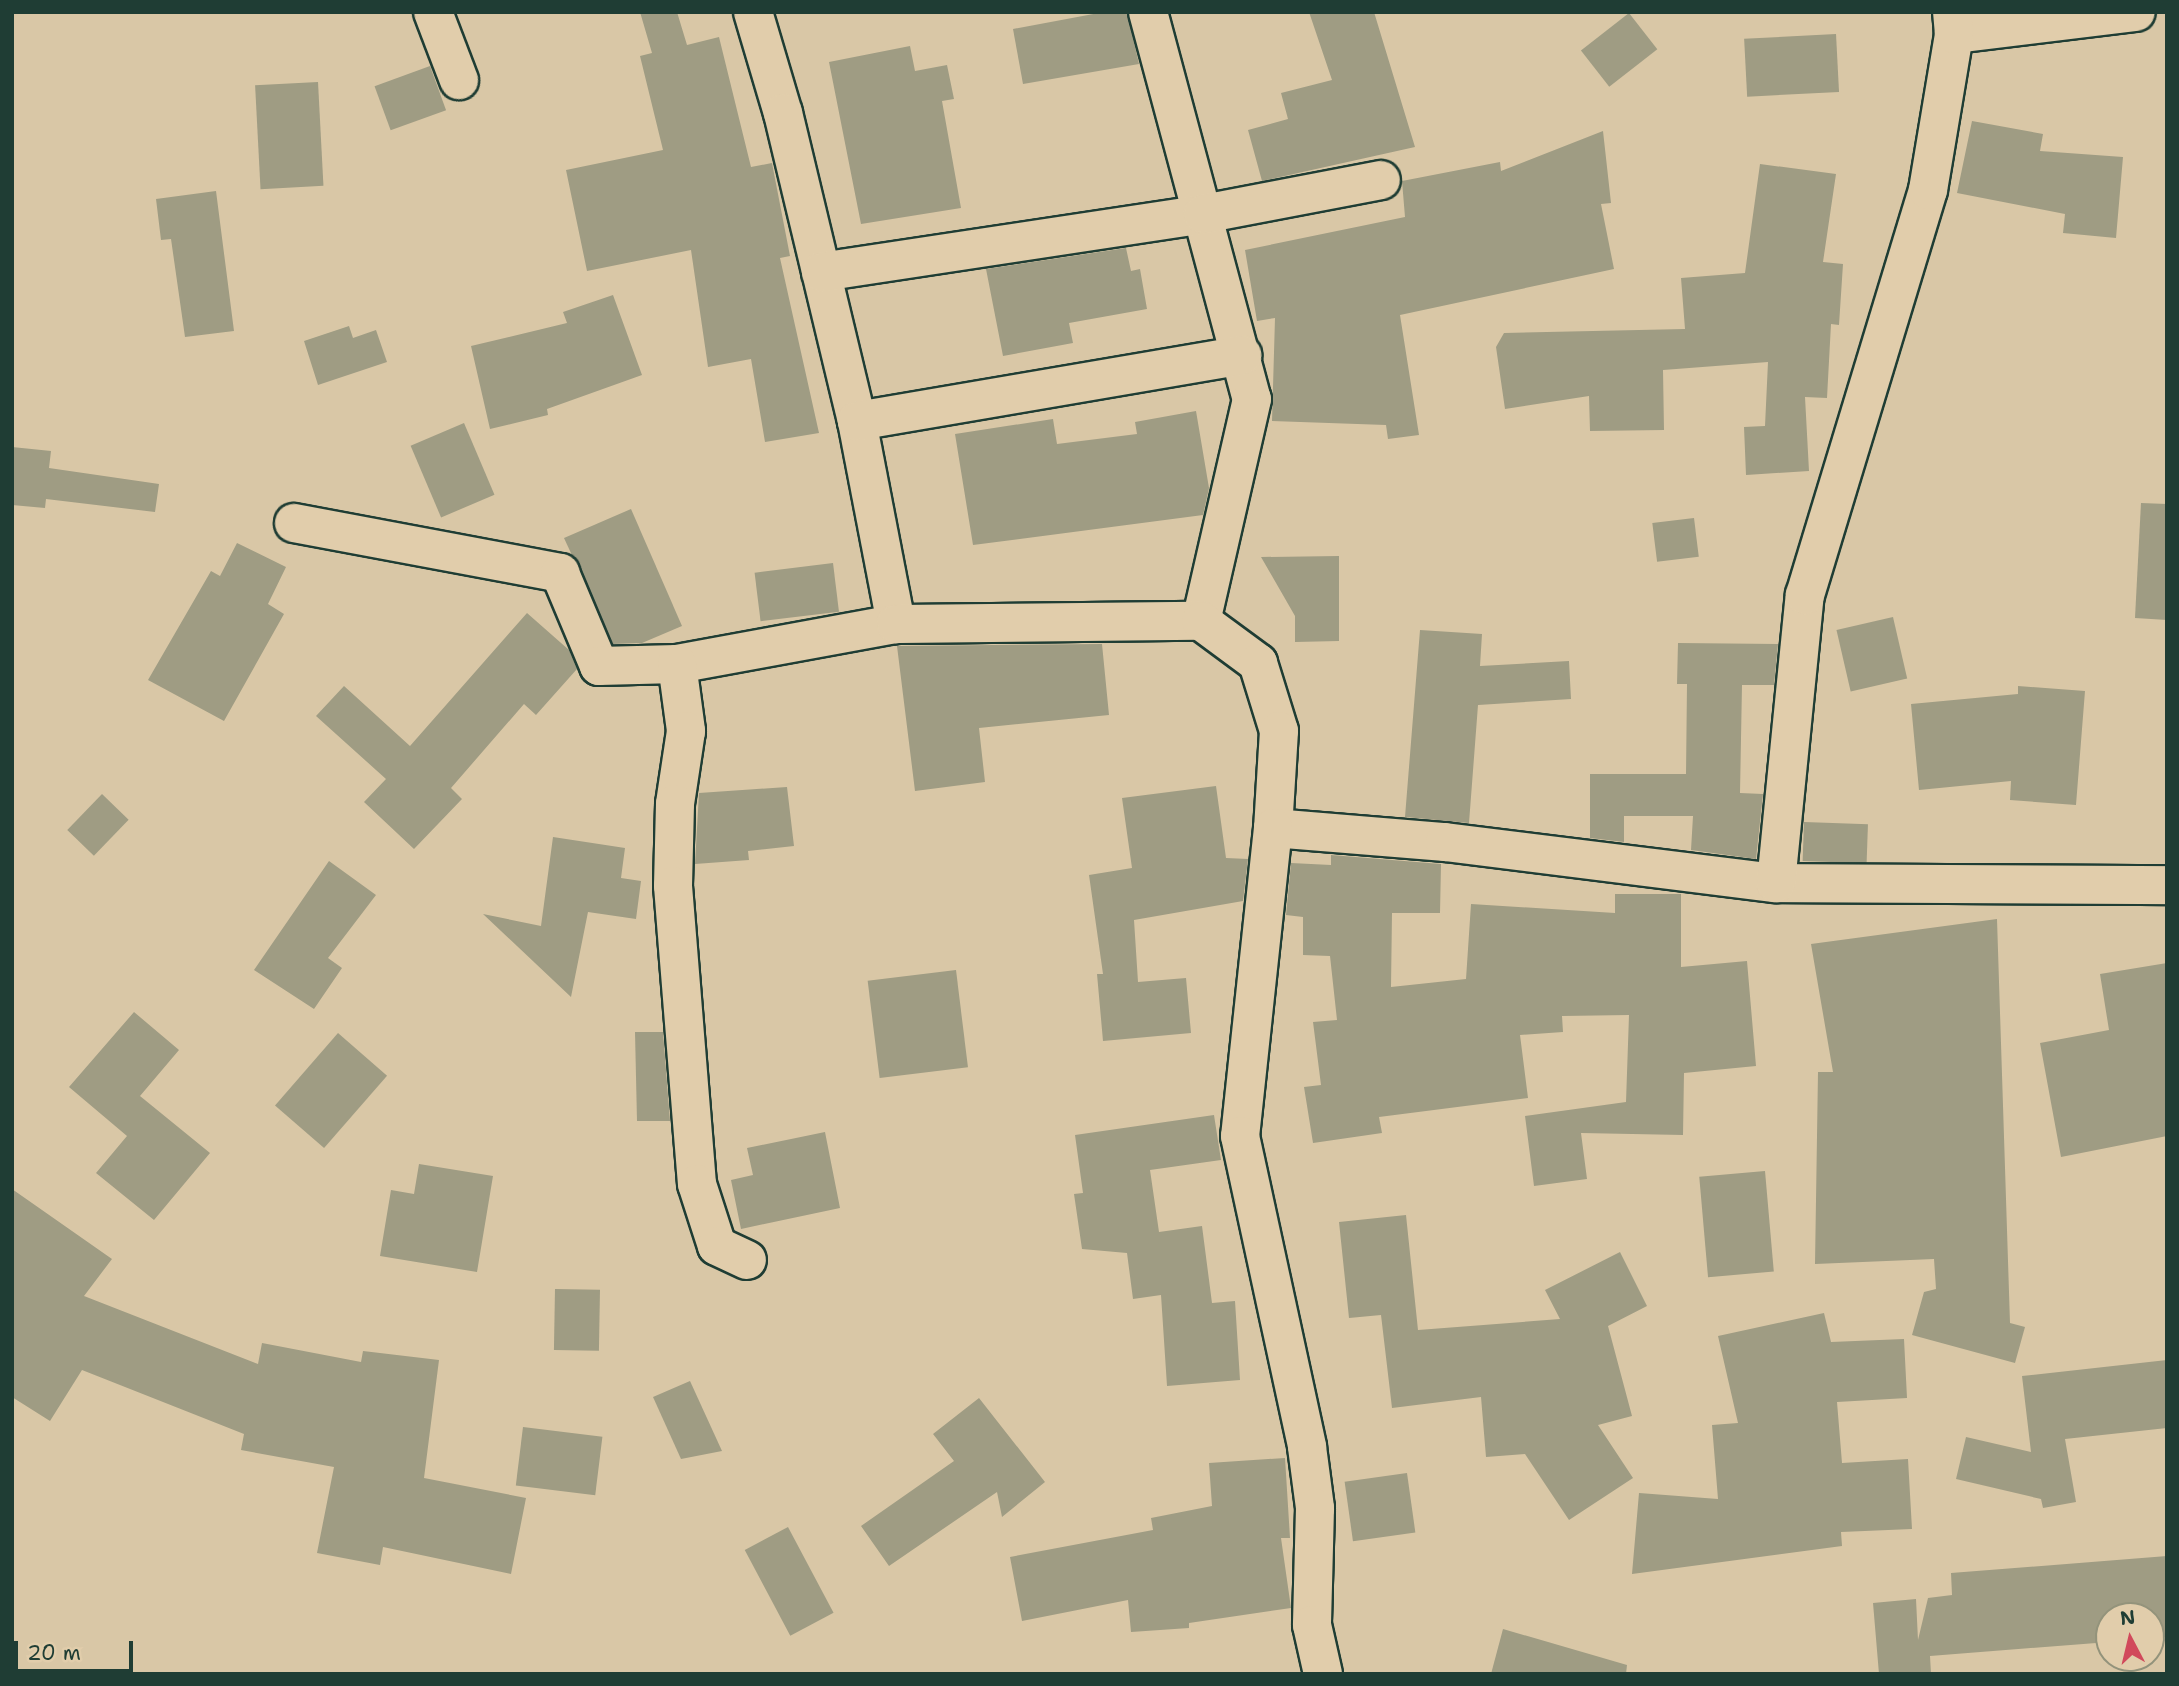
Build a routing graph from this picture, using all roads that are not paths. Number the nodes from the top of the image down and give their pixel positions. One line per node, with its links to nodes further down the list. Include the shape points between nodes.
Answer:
1 (433, 12): 6 (street)
2 (753, 12): 9 (street)
3 (1148, 12): 8 (street)
4 (2136, 12): 5 (street)
5 (1953, 23): 17 (street, via 1928,190 1805,595)
6 (459, 80)
7 (1381, 180): 8 (street)
8 (1203, 214): 9 (street); 10 (street)
9 (821, 272): 11 (street)
10 (1242, 355): 11 (street); 13 (street, via 1252,399 1249,424)
11 (857, 421): 14 (street)
12 (293, 523): 15 (street, via 560,573 599,666)
13 (1201, 621): 14 (street); 16 (street, via 1258,663 1279,731)
14 (896, 624): 15 (street)
15 (677, 664): 19 (street, via 685,732 675,804 673,886 697,1184 717,1245)
16 (1273, 828): 17 (street, via 1445,842); 20 (street, via 1240,1136 1307,1447 1315,1508 1312,1625)
17 (1776, 883): 18 (street)
18 (2167, 885)
19 (747, 1260)
20 (1323, 1674)

